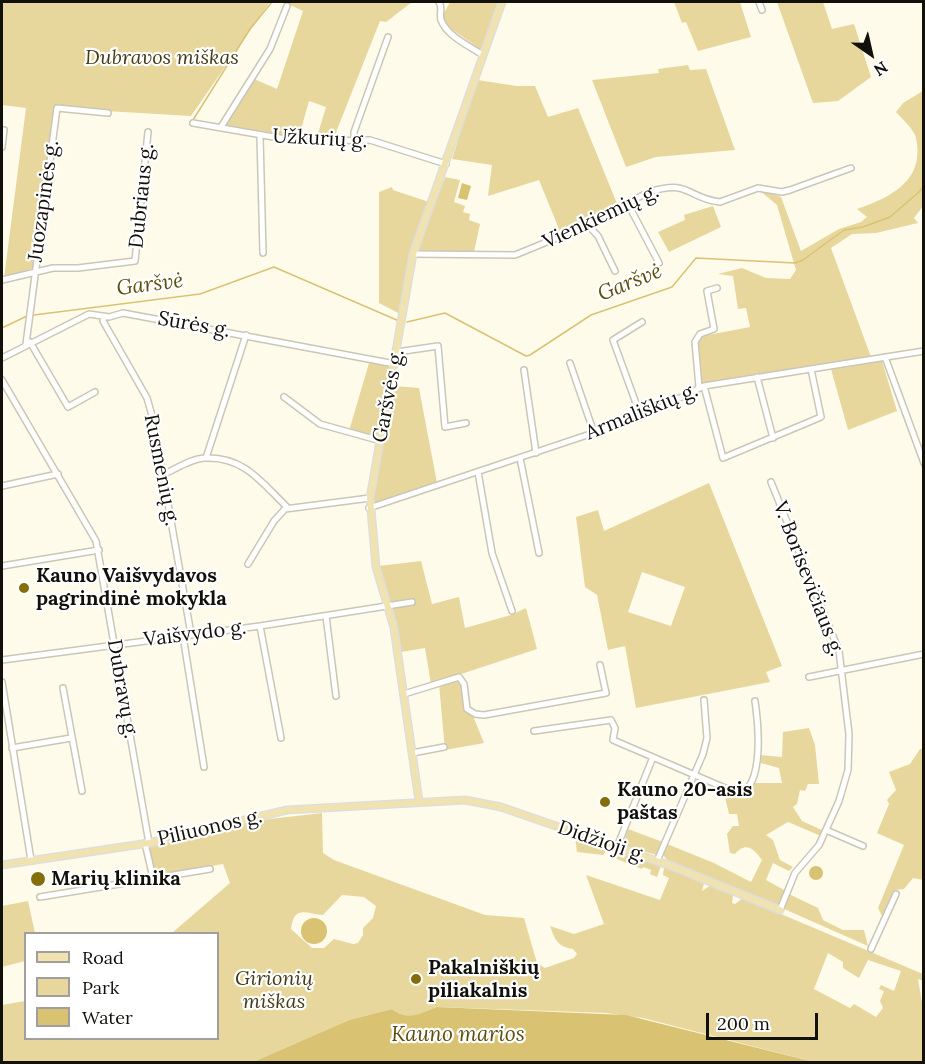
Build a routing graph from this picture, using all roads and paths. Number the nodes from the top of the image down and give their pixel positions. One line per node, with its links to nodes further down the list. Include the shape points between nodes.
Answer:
1 (439, 2): 7 (street, via 445,29)
2 (502, 2): 7 (main road, Garšvės g.)
3 (759, 2): 5 (street)
4 (287, 6): 10 (street, via 270,49)
5 (762, 10)
6 (388, 37): 14 (street)
7 (483, 55): 16 (main road, Garšvės g.)
8 (108, 113): 23 (street, Juozapinės g., via 57,108)
9 (193, 123): 10 (street, Užkurių g.)
10 (221, 127): 13 (street, Užkurių g.)
11 (4, 130): 15 (street)
12 (148, 132): 23 (street, Dubriaus g., via 135,261)
13 (260, 136): 14 (street, Užkurių g.); 20 (street)
14 (354, 141): 16 (street, Užkurių g., via 370,140)
15 (2, 147)
16 (446, 164): 21 (main road, Garšvės g.)
17 (851, 168): 18 (street, Vienkiemių g., via 782,192 758,188 720,202 675,186 649,192)
18 (628, 204): 19 (street, Vienkiemių g.); 22 (street)
19 (587, 224): 21 (street, Vienkiemių g., via 515,255); 24 (street, via 598,236)
20 (263, 254)
21 (413, 254): 32 (main road, Garšvės g.)
22 (659, 263)
23 (35, 271): 25 (street); 30 (street, Juozapinės g.)
24 (615, 272)
25 (2, 280)
26 (717, 288): 41 (street, via 707,291 714,329 699,334 695,342)
27 (104, 317): 29 (street, Sūrės g., via 129,313); 30 (street, Sūrės g., via 89,314); 55 (street, Rusmenių g., via 147,398)
28 (642, 322): 44 (street, via 613,340)
29 (246, 334): 36 (street, Sūrės g.); 50 (street)
30 (28, 343): 33 (street, Sūrės g.); 42 (street, via 68,407)
31 (924, 351): 34 (street, Armališkių g.)
32 (397, 352): 36 (main road, Garšvės g.); 45 (street, via 438,346 445,427)
33 (2, 357)
34 (885, 357): 37 (street, Armališkių g.); 52 (street)
35 (570, 363): 46 (street)
36 (395, 364): 48 (main road, Garšvės g.)
37 (811, 369): 39 (street, Armališkių g.); 47 (street, via 821,417)
38 (524, 370): 49 (street)
39 (758, 377): 41 (street, Armališkių g.); 47 (street)
40 (2, 380): 54 (street, Dubravų g.)
41 (702, 387): 44 (street, Armališkių g.); 47 (street, via 723,458)
42 (94, 392)
43 (284, 397): 48 (street, via 320,424)
44 (641, 417): 46 (street, Armališkių g.)
45 (466, 423)
46 (594, 433): 49 (street, Armališkių g.)
47 (773, 438)
48 (381, 441): 58 (main road, Garšvės g.)
49 (536, 453): 51 (street, Armališkių g.)
50 (206, 458): 55 (street); 59 (street, via 236,461)
51 (520, 458): 53 (street, Armališkių g.); 62 (street)
52 (924, 463)
53 (478, 472): 60 (street, Armališkių g.); 67 (street, via 492,553)
54 (58, 474): 57 (street); 61 (street, Dubravų g.)
55 (162, 475): 70 (street, Rusmenių g.)
56 (771, 482): 76 (street, V. Borisevičiaus g., via 839,651)
57 (2, 486)
58 (370, 498): 59 (street); 60 (main road, Garšvės g.)
59 (288, 508): 63 (street, via 274,521)
60 (369, 508): 66 (main road, Garšvės g., via 376,567)
61 (99, 550): 64 (street); 72 (street, Dubravų g.)
62 (538, 553)
63 (248, 564)
64 (2, 566)
65 (412, 602): 66 (street, Vaišvydo g.)
66 (389, 608): 68 (street, Vaišvydo g.); 80 (main road, Garšvės g.)
67 (512, 611)
68 (326, 616): 69 (street, Vaišvydo g.); 81 (street)
69 (260, 626): 70 (street, Vaišvydo g.); 86 (street)
70 (192, 634): 71 (street, Vaišvydo g.)
71 (183, 636): 72 (street, Vaišvydo g.); 91 (street)
72 (114, 645): 74 (street, Vaišvydo g.); 96 (street, Dubravų g.)
73 (924, 654): 76 (street)
74 (2, 660)
75 (600, 665): 80 (street, via 606,693 484,715 467,709 464,684 459,677)
76 (841, 671): 77 (street); 95 (street, V. Borisevičiaus g., via 848,713 849,762)
77 (809, 677)
78 (2, 682): 88 (street)
79 (63, 688): 85 (street)
80 (404, 694): 89 (main road, Garšvės g.)
81 (336, 696)
82 (704, 700): 92 (street, via 707,738)
83 (755, 701): 92 (street, via 759,749 746,790 739,794)
84 (534, 731): 90 (street, via 611,720 615,728 613,740)
85 (71, 738): 88 (street); 93 (street)
86 (281, 738)
87 (444, 747): 89 (street)
88 (12, 748): 99 (street)
89 (412, 753): 94 (main road, Garšvės g.)
90 (653, 757): 92 (street); 98 (street)
91 (204, 767)
92 (695, 776): 100 (street)
93 (82, 791)
94 (419, 801): 96 (main road, Piliuonos g., via 287,810); 98 (main road, Didžioji g., via 485,803)
95 (826, 830): 97 (street); 106 (street, V. Borisevičiaus g., via 819,845 795,873)
96 (147, 843): 99 (main road, Piliuonos g.); 103 (street, Dubravų g.)
97 (863, 846)
98 (617, 847): 100 (main road, Didžioji g.)
99 (31, 860): 101 (main road, Piliuonos g.)
100 (657, 861): 106 (main road, Didžioji g.)
101 (2, 865)
102 (210, 868): 103 (street)
103 (153, 878): 105 (street)
104 (896, 894): 107 (street)
105 (40, 897)
106 (780, 910)
107 (871, 949)

